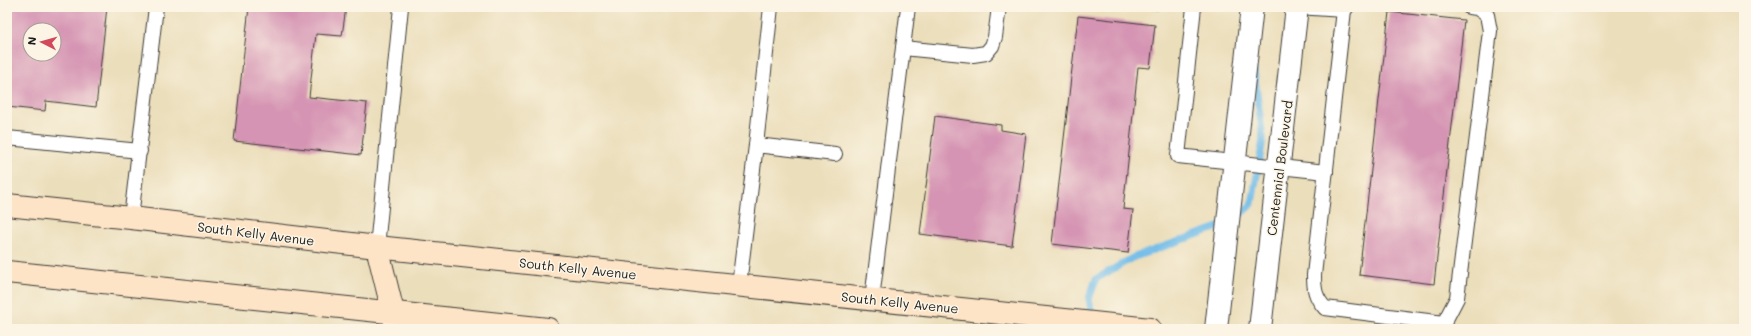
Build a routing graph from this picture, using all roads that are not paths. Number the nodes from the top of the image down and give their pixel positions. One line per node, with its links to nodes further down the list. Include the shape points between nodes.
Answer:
1 (156, 7): 14 (lane)
2 (401, 7): 21 (lane)
3 (771, 7): 13 (lane)
4 (908, 7): 11 (lane)
5 (999, 7): 11 (lane, via 995,37 992,46 986,52 972,55)
6 (1194, 7): 16 (lane, via 1178,156)
7 (1252, 7): 16 (street)
8 (1297, 7): 10 (lane); 17 (street, Centennial Boulevard)
9 (1469, 7): 26 (lane, via 1477,8 1487,15 1490,31 1457,298)
10 (1345, 8): 18 (lane)
11 (903, 48): 24 (lane)
12 (7, 138): 14 (lane)
13 (756, 145): 15 (lane); 23 (lane)
14 (140, 151): 20 (lane)
15 (835, 154)
16 (1234, 162): 17 (lane); 29 (street)
17 (1279, 166): 18 (lane); 30 (street, Centennial Boulevard)
18 (1326, 172): 26 (lane, via 1314,275 1314,290 1318,300 1325,308)
19 (7, 205): 20 (main road, South Kelly Avenue)
20 (131, 218): 21 (main road, South Kelly Avenue)
21 (377, 247): 23 (main road, South Kelly Avenue); 25 (main road)
22 (7, 272): 25 (main road)
23 (739, 285): 24 (main road, South Kelly Avenue)
24 (872, 299): 28 (main road, South Kelly Avenue)
25 (391, 321): 27 (main road)
26 (1443, 326)
27 (548, 329)
28 (1150, 329)
29 (1216, 329)
30 (1260, 329)

